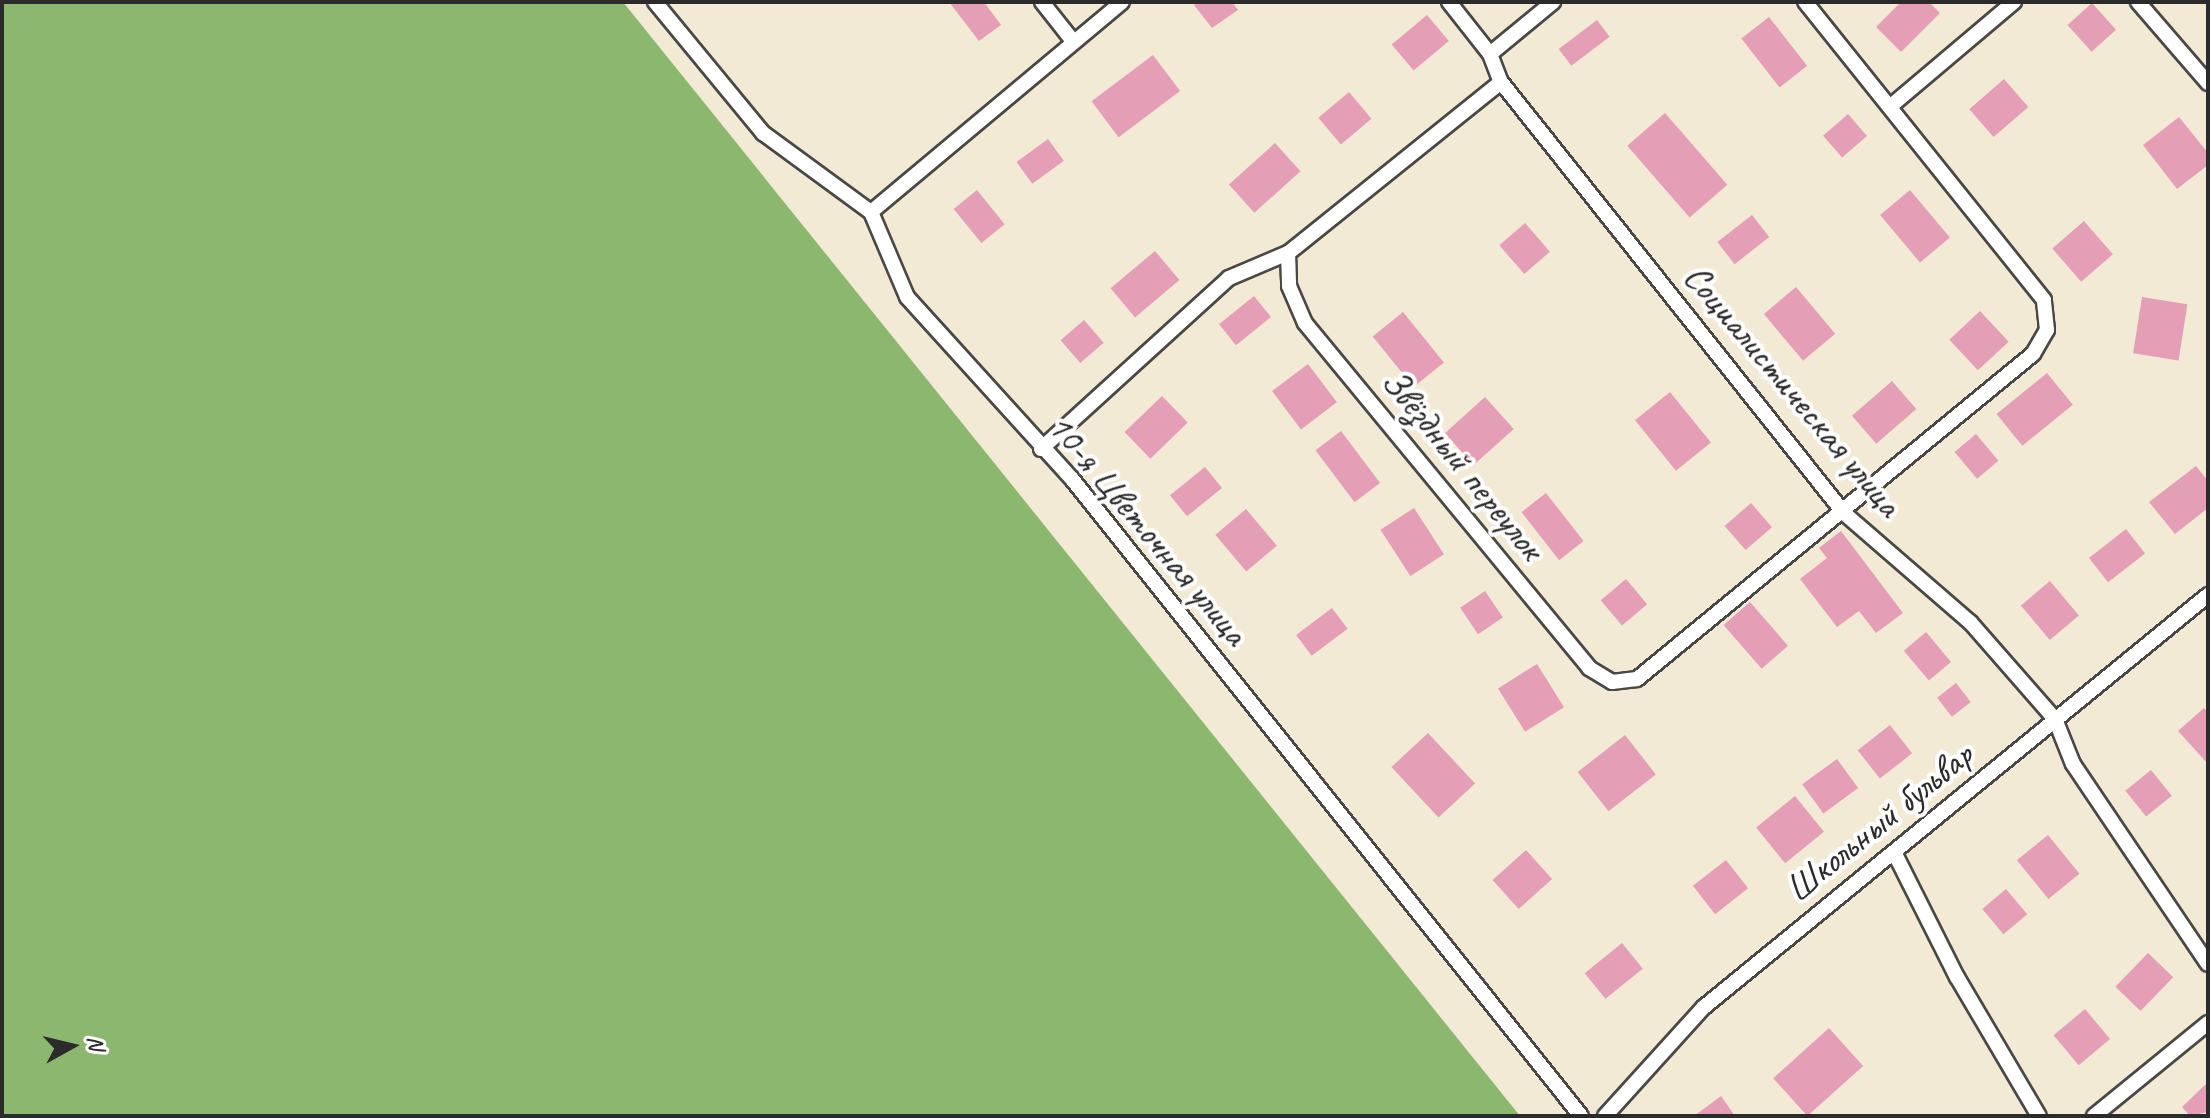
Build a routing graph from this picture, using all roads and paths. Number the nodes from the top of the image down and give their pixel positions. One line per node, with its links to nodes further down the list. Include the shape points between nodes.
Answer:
1 (655, 2): 14 (lane, via 763,133)
2 (1042, 2): 9 (lane)
3 (1122, 2): 9 (lane)
4 (1449, 2): 10 (lane, Социалистическая улица)
5 (1553, 2): 10 (lane)
6 (1805, 2): 13 (lane, Звёздный переулок)
7 (2014, 2): 13 (lane)
8 (2138, 2): 12 (lane)
9 (1072, 40): 14 (lane)
10 (1490, 54): 11 (lane, Социалистическая улица)
11 (1501, 82): 15 (lane); 17 (lane, Социалистическая улица)
12 (2208, 83)
13 (1892, 105): 17 (lane, Звёздный переулок, via 2044,300 2047,330 2033,354)
14 (871, 212): 16 (lane, 10-я Цветочная улица, via 907,297)
15 (1288, 253): 16 (lane, via 1229,278); 17 (lane, Звёздный переулок, via 1289,286 1305,323 1589,668 1612,682 1637,679)
16 (1041, 449): 23 (lane, 10-я Цветочная улица, via 1072,479)
17 (1844, 513): 19 (lane, Социалистическая улица, via 1970,622)
18 (2208, 595): 19 (lane, Школьный бульвар)
19 (2055, 719): 20 (lane, Школьный бульвар); 21 (lane, Социалистическая улица, via 2073,764)
20 (1894, 852): 24 (lane, Школьный бульвар, via 1704,1007); 25 (lane, via 1957,977)
21 (2208, 964)
22 (2208, 1023): 26 (lane)
23 (1581, 1116)
24 (1605, 1116)
25 (2039, 1116)
26 (2094, 1116)

